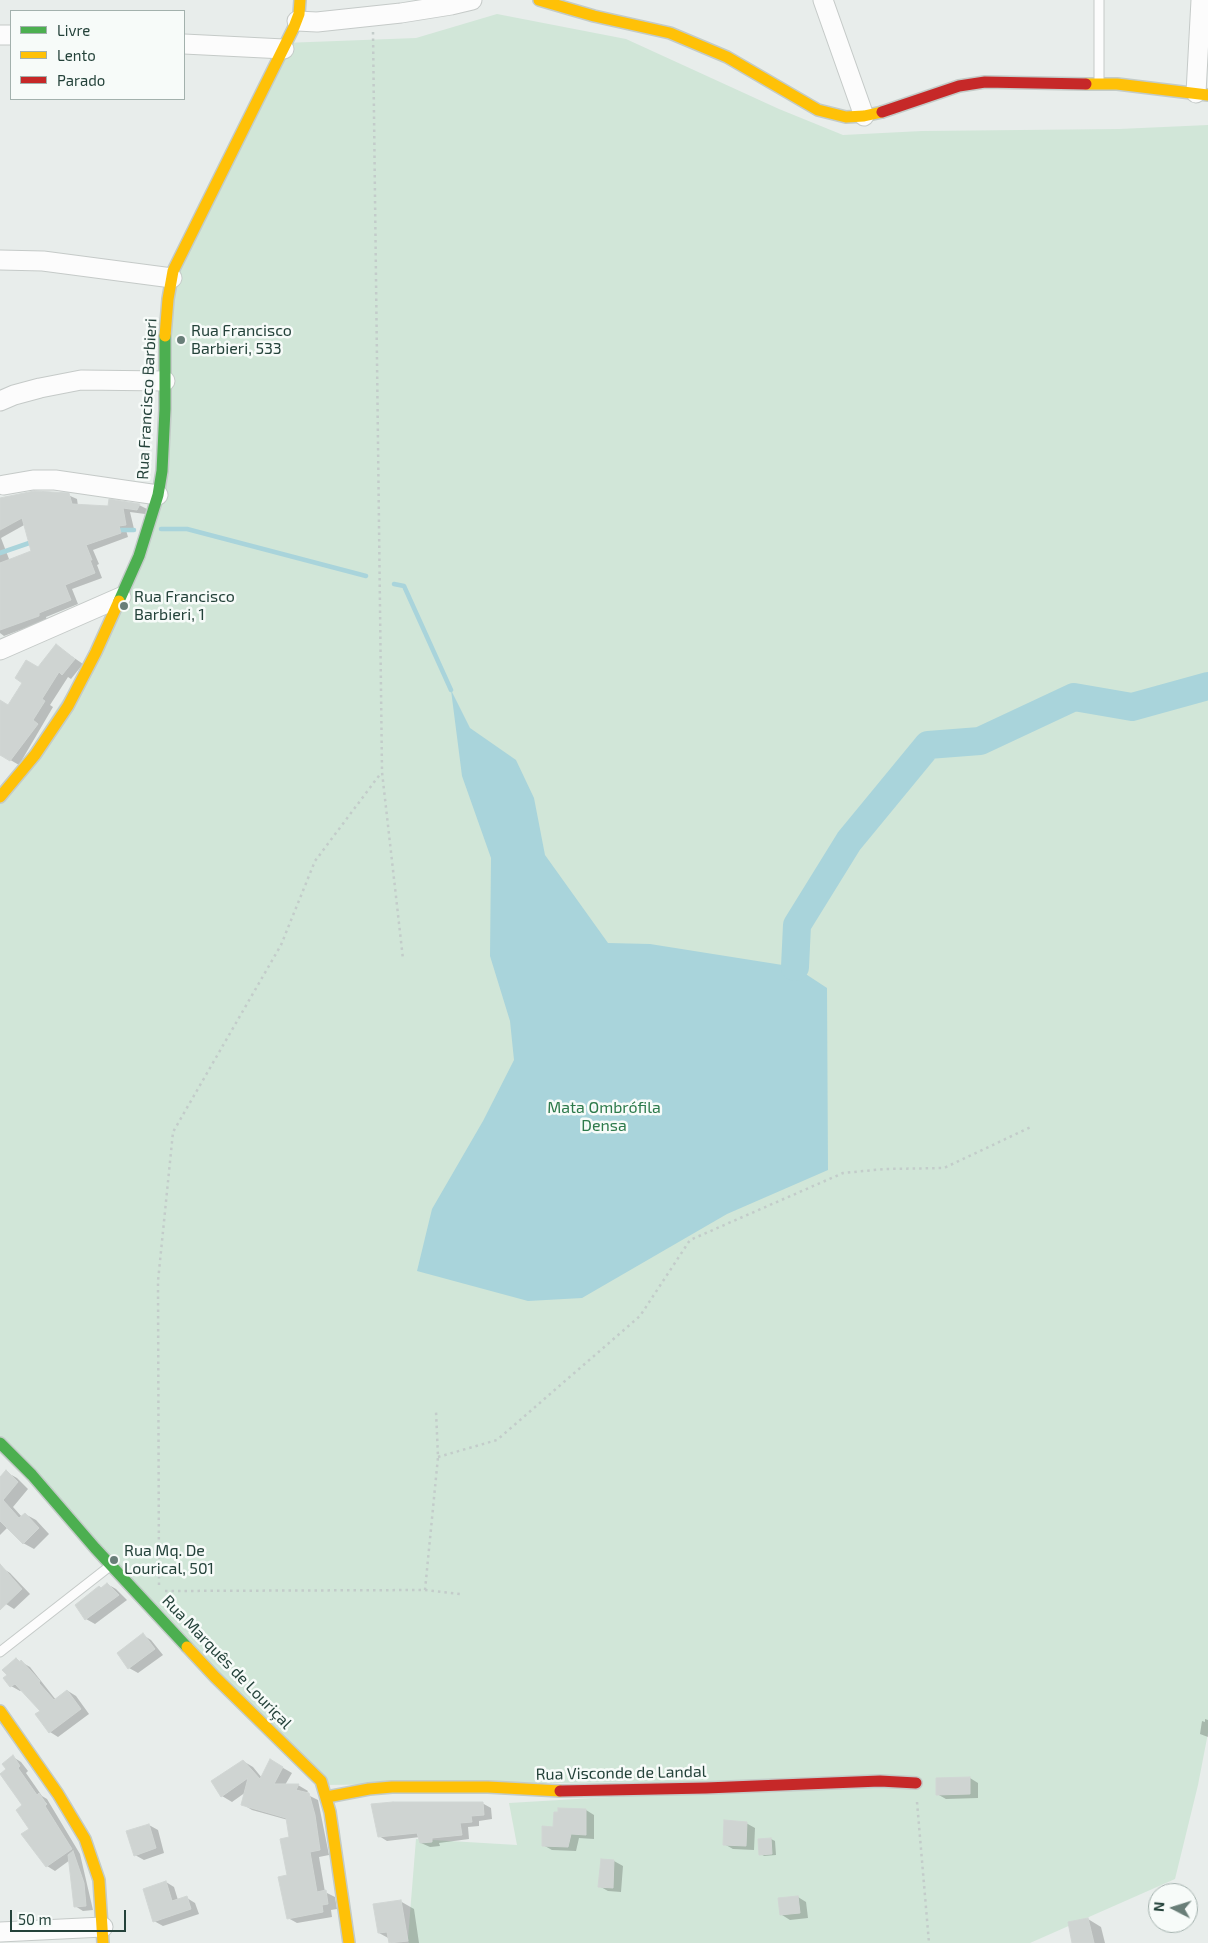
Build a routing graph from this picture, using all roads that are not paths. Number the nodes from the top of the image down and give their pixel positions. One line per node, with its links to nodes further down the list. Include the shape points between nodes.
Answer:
1 (300, 0): 7 (street, Rua Francisco Barbieri)
2 (472, 0): 7 (street, via 451,6 372,16)
3 (539, 0): 12 (street, via 670,33 727,57 818,110 846,117)
4 (823, 0): 12 (street)
5 (1098, 0): 10 (lane)
6 (1201, 0): 11 (street)
7 (297, 21): 9 (street, Rua Francisco Barbieri)
8 (185, 44): 9 (street)
9 (284, 49): 14 (street, Rua Francisco Barbieri, via 177,261)
10 (1099, 83): 11 (street); 12 (street, via 970,84)
11 (1202, 94)
12 (864, 116)
13 (0, 260): 14 (street, via 43,261)
14 (172, 278): 15 (street, Rua Francisco Barbieri, via 165,334)
15 (165, 381): 16 (street, via 81,380 31,390); 18 (street, Rua Francisco Barbieri, via 163,459)
16 (0, 401)
17 (4, 485): 18 (street, via 55,480)
18 (158, 495): 19 (street, Rua Francisco Barbieri, via 139,556)
19 (121, 597): 20 (street); 21 (street, Rua Francisco Barbieri, via 68,706 35,755)
20 (0, 650)
21 (0, 797)
22 (0, 1443): 23 (street, Rua Marquês de Louriçal)
23 (112, 1564): 24 (lane); 27 (street, Rua Marquês de Louriçal, via 234,1696 321,1781)
24 (0, 1652)
25 (0, 1711): 29 (street, via 85,1839 99,1880)
26 (916, 1783): 27 (street, Rua Visconde de Landal, via 880,1781 565,1791 488,1787 368,1788)
27 (327, 1797): 30 (street, Rua Marquês de Louriçal)
28 (0, 1932): 29 (street)
29 (103, 1935)
30 (349, 1943)

